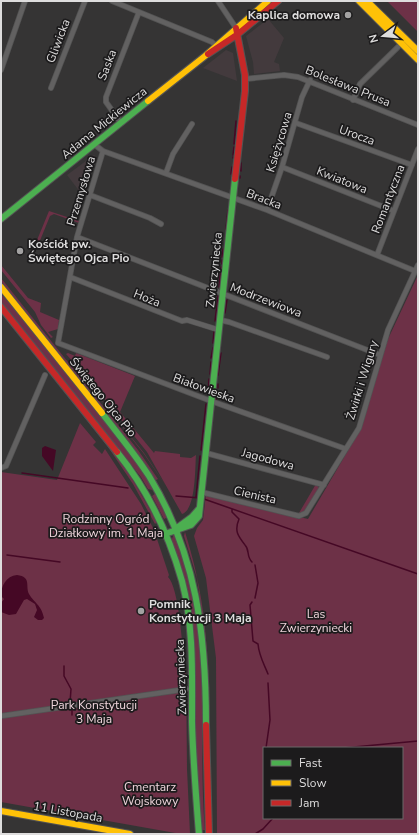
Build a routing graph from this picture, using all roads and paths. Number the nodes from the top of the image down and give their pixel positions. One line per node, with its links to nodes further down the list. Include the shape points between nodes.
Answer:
1 (25, 1): 17 (street)
2 (85, 1): 20 (street, Gliwicka)
3 (112, 1): 9 (street)
4 (218, 1): 11 (street)
5 (268, 1): 10 (main road, Adama Mickiewicza)
6 (278, 1): 10 (main road, Adama Mickiewicza)
7 (359, 1): 16 (main road)
8 (368, 1): 14 (main road)
9 (139, 12): 12 (street); 22 (street, Saska, via 106,97 106,102)
10 (256, 15): 11 (main road, Adama Mickiewicza)
11 (237, 31): 12 (main road, Adama Mickiewicza); 15 (main road, Adama Mickiewicza, via 214,52); 18 (main road, Zwierzyniecka)
12 (216, 45): 15 (main road, Adama Mickiewicza)
13 (398, 47): 21 (street, via 360,84)
14 (418, 51)
15 (205, 56): 22 (main road, Adama Mickiewicza)
16 (418, 60)
17 (1, 70)
18 (245, 79): 19 (street, Bolesława Prusa, via 284,75); 33 (main road, Zwierzyniecka)
19 (310, 80): 21 (street, Bolesława Prusa); 23 (street, Księżycowa, via 302,97)
20 (51, 88)
21 (353, 100): 25 (street, Bolesława Prusa)
22 (122, 123): 26 (main road, Adama Mickiewicza)
23 (296, 123): 29 (street, Urocza); 30 (street, Księżycowa)
24 (192, 124): 31 (street)
25 (418, 125)
26 (95, 144): 28 (street, Przemysłowa); 34 (main road, Adama Mickiewicza)
27 (418, 150): 29 (street, Romantyczna)
28 (103, 151): 31 (street, Bracka); 32 (street, Przemysłowa)
29 (412, 166): 36 (street, Romantyczna)
30 (282, 167): 35 (street, Księżycowa); 36 (street, Kwiatowa)
31 (166, 173): 33 (street, Bracka)
32 (90, 195): 39 (street, via 146,214); 40 (street, Przemysłowa)
33 (233, 198): 35 (street, Bracka); 46 (main road, Zwierzyniecka)
34 (15, 206): 37 (main road, Adama Mickiewicza); 38 (main road, Adama Mickiewicza)
35 (267, 210): 41 (street, Bracka)
36 (394, 211): 41 (street, Romantyczna)
37 (1, 213)
38 (1, 219)
39 (161, 224)
40 (78, 237): 44 (street, Przemysłowa); 46 (street, Modrzewiowa)
41 (377, 255): 43 (street, Bracka)
42 (418, 265): 43 (street, Żwirki i Wigury)
43 (415, 271): 51 (street, Żwirki i Wigury, via 388,330)
44 (70, 277): 49 (street, Hoża, via 182,321 187,320); 50 (street, Przemysłowa)
45 (1, 287): 59 (main road, Świętego Ojca Pio, via 137,458)
46 (223, 294): 48 (main road, Zwierzyniecka); 51 (street, Modrzewiowa)
47 (1, 307): 60 (main road, Świętego Ojca Pio, via 123,459)
48 (220, 320): 49 (main road, Zwierzyniecka); 52 (street)
49 (219, 330): 54 (main road, Zwierzyniecka)
50 (58, 342): 54 (street, Białowieska)
51 (380, 355): 55 (street, Żwirki i Wigury, via 359,428)
52 (327, 357)
53 (45, 375): 57 (street, via 6,466)
54 (211, 401): 55 (street, Białowieska); 56 (main road, Zwierzyniecka)
55 (346, 449): 58 (street, Żwirki i Wigury)
56 (206, 453): 58 (street, Jagodowa); 61 (main road, Zwierzyniecka)
57 (1, 468)
58 (324, 485): 62 (street, Żwirki i Wigury)
59 (156, 487): 60 (main road, via 152,493); 63 (main road, Świętego Ojca Pio)
60 (145, 492): 64 (main road, Świętego Ojca Pio)
61 (201, 496): 62 (street, Cienista); 63 (main road, Zwierzyniecka, via 199,516 185,528)
62 (304, 516)
63 (176, 529): 64 (main road, Zwierzyniecka); 70 (main road, Zwierzyniecka, via 192,576 201,629 205,787)
64 (165, 534): 69 (main road, Zwierzyniecka, via 182,582 191,639 193,763)
65 (187, 689): 66 (street)
66 (1, 716)
67 (1, 811): 68 (main road, 11 Listopada)
68 (130, 834)
69 (199, 834)
70 (209, 834)

